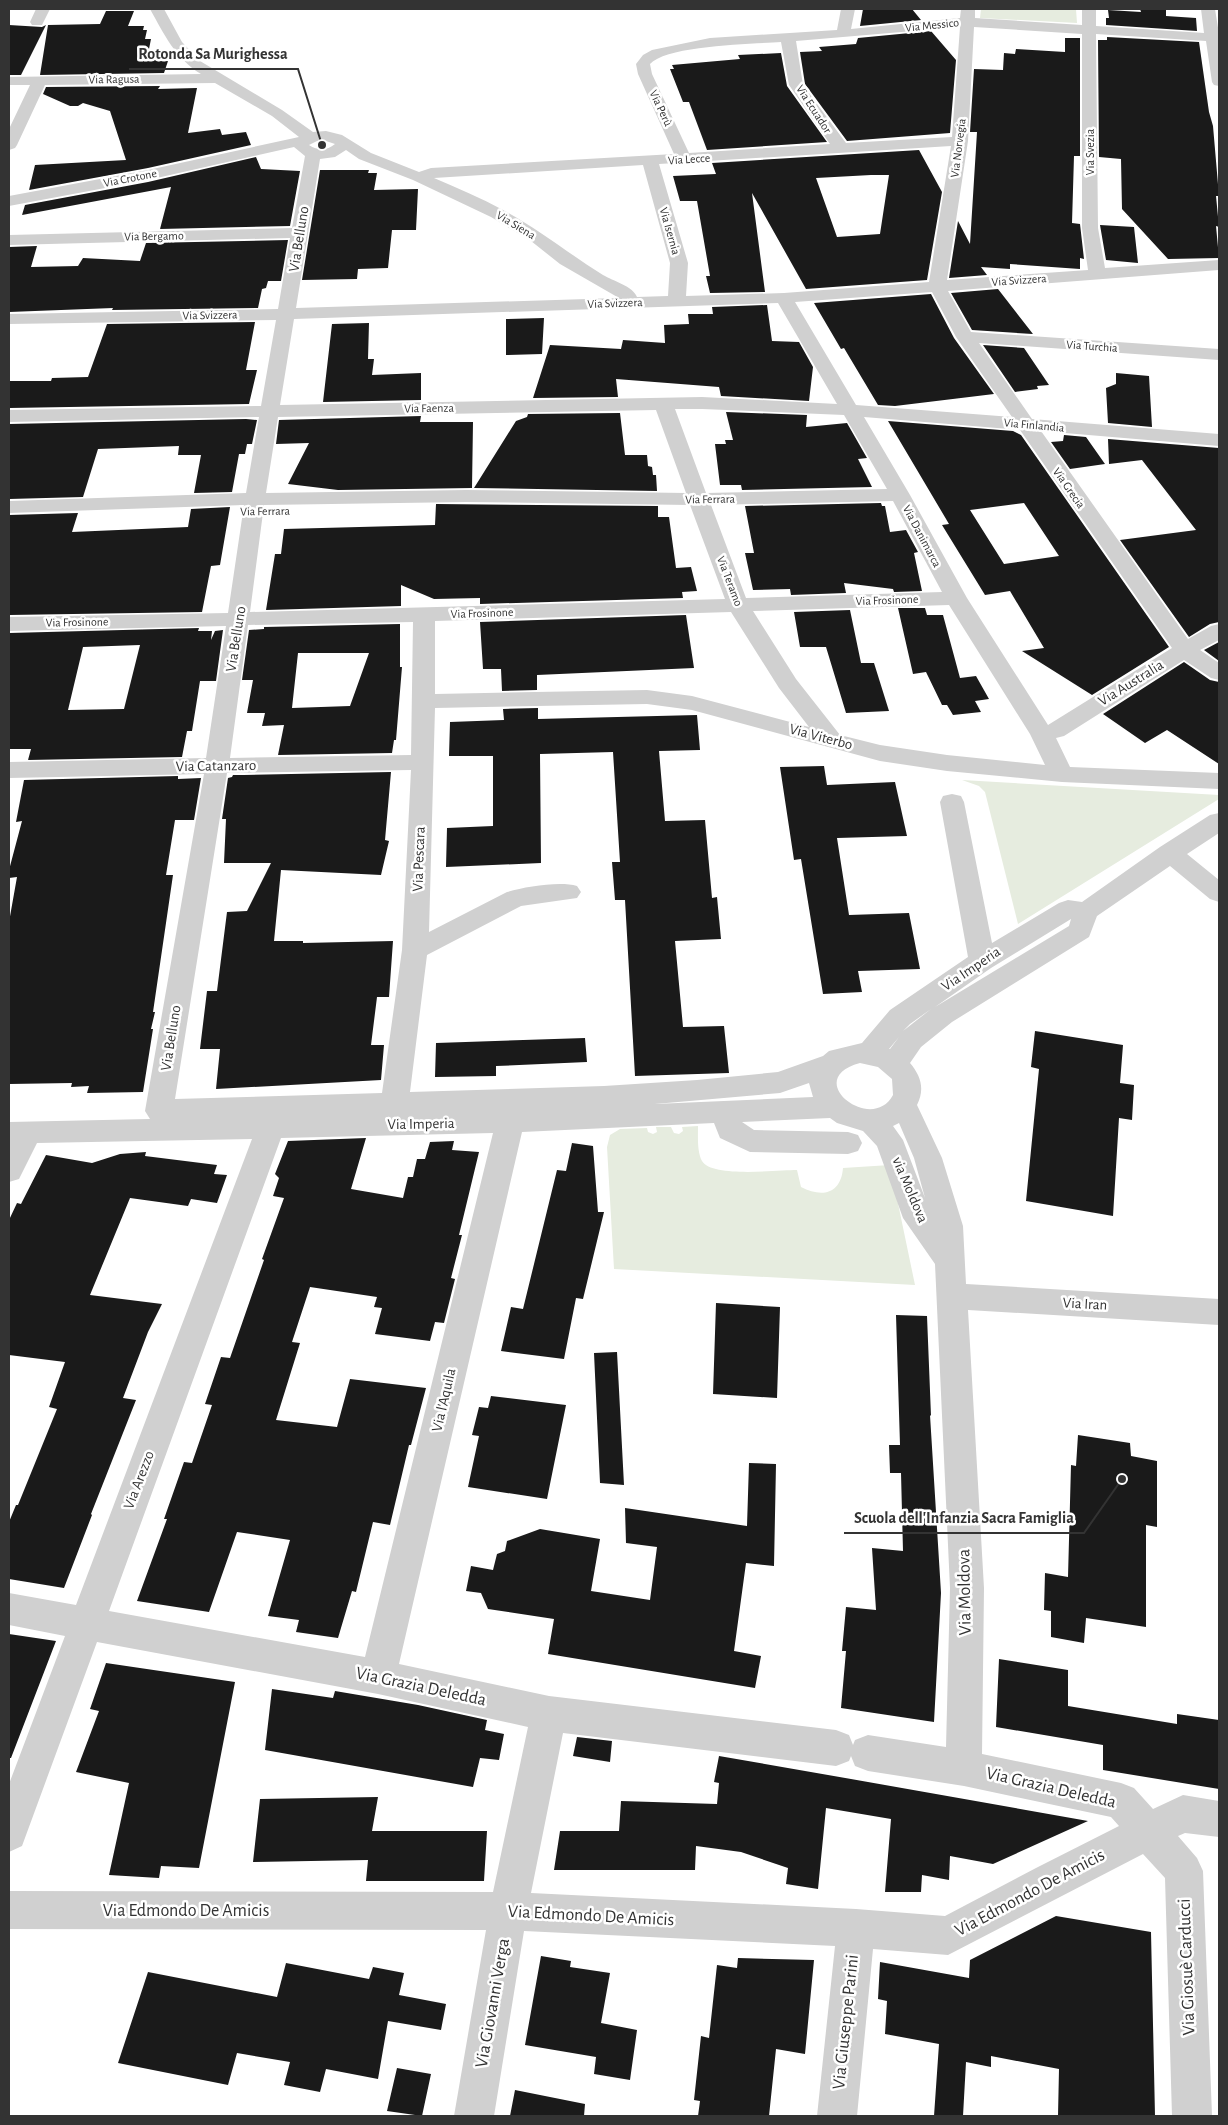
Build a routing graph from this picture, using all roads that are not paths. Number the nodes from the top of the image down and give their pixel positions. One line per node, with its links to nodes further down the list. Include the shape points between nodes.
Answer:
1 (43, 9): 7 (street)
2 (156, 9): 13 (street, Via Siena, via 176,44 195,64)
3 (848, 9): 9 (street)
4 (1089, 9): 8 (street, Via Svezia)
5 (1208, 9): 11 (street)
6 (968, 15): 8 (street, Via Messico); 9 (street, Via Messico); 18 (street, Via Norvegia)
7 (37, 22)
8 (1090, 30): 11 (street, Via Messico); 31 (street, Via Svezia, via 1090,228)
9 (843, 34): 10 (street, Via Messico)
10 (788, 38): 12 (street, Via Messico, via 701,44); 22 (street, Via Ecuador, via 796,85)
11 (1216, 38): 16 (street)
12 (648, 58): 24 (street, Via Perù, via 643,64 645,74)
13 (220, 78): 14 (street, Via Ragusa); 17 (street, Via Siena)
14 (40, 80): 15 (street, Via Ragusa); 19 (street)
15 (9, 81)
16 (1219, 82)
17 (277, 114): 20 (street, via 283,133); 21 (street, Via Siena)
18 (960, 141): 22 (street, Via Lecce); 32 (street, Via Norvegia)
19 (9, 145)
20 (273, 146): 21 (street, Via Crotone); 23 (street, Via Crotone)
21 (319, 148): 23 (street, Via Crotone); 26 (street, Via Siena, via 389,165); 28 (street, Via Belluno)
22 (841, 148): 24 (street, Via Lecce)
23 (251, 152): 27 (street, Via Crotone)
24 (684, 159): 25 (street, Via Lecce)
25 (650, 162): 26 (street, Via Lecce, via 431,173); 34 (street, Via Isernia, via 679,263)
26 (419, 177): 35 (street, Via Siena, via 497,213 537,237 566,260 627,294)
27 (10, 205)
28 (300, 233): 29 (street, Via Bergamo); 36 (street, Via Belluno)
29 (9, 240)
30 (1219, 265): 31 (street, Via Svizzera)
31 (1098, 274): 32 (street, Via Svizzera)
32 (937, 286): 33 (street, Via Svizzera); 38 (street, Via Grecia)
33 (784, 298): 34 (street, Via Svizzera); 41 (street, Via Danimarca)
34 (677, 301): 35 (street, Via Svizzera)
35 (629, 303): 36 (street, Via Svizzera)
36 (287, 314): 37 (street, Via Svizzera); 42 (street, Via Belluno)
37 (9, 319)
38 (965, 337): 39 (street, Via Turchia); 44 (street, Via Grecia)
39 (1219, 354)
40 (663, 404): 41 (street, Via Faenza, via 745,404); 42 (street, Via Faenza); 47 (street, Via Teramo)
41 (849, 410): 44 (street, Via Finlandia); 46 (street, Via Danimarca)
42 (270, 411): 43 (street, Via Faenza); 48 (street, Via Belluno)
43 (9, 416)
44 (1023, 424): 45 (street, Via Finlandia); 57 (street, Via Grecia)
45 (1219, 440)
46 (900, 495): 47 (street, Via Ferrara); 51 (street, Via Danimarca)
47 (699, 499): 48 (street, Via Ferrara, via 520,498 459,508); 52 (street, Via Teramo)
48 (255, 505): 49 (street, Via Ferrara); 50 (street, Via Ferrara); 54 (street, Via Belluno)
49 (9, 507)
50 (9, 518)
51 (956, 598): 52 (street, Via Frosinone); 60 (street, Via Danimarca)
52 (738, 605): 53 (street, Via Frosinone); 61 (street, Via Teramo, via 787,684)
53 (424, 615): 54 (street, Via Frosinone); 59 (street, Via Pescara)
54 (239, 619): 55 (street, Via Frosinone); 63 (street, Via Belluno)
55 (9, 624)
56 (1219, 631): 57 (street, Via Australia)
57 (1184, 650): 58 (street, Via Grecia); 60 (street, Via Australia, via 1056,731)
58 (1219, 673)
59 (424, 701): 61 (street, Via Viterbo, via 647,698 692,703); 62 (street, Via Pescara)
60 (1042, 734): 65 (street, Via Danimarca)
61 (831, 740): 65 (street, Via Viterbo, via 880,753 947,763)
62 (423, 762): 63 (street, Via Catanzaro); 73 (street, Via Pescara)
63 (217, 765): 64 (street, Via Catanzaro); 81 (street, Via Belluno)
64 (9, 770)
65 (1062, 774): 66 (street, Via Viterbo)
66 (1219, 782)
67 (952, 802): 74 (street)
68 (1219, 820): 69 (street)
69 (1169, 853): 71 (street); 72 (street)
70 (568, 892): 73 (street, via 516,898)
71 (1219, 893)
72 (1086, 911): 74 (street, Via Imperia, via 1068,909); 77 (street, Via Imperia, via 1080,931 942,1015 911,1040)
73 (415, 950): 78 (street, Via Pescara)
74 (982, 961): 75 (street, Via Imperia, via 900,1017)
75 (869, 1053): 76 (street, via 851,1054); 77 (street)
76 (830, 1064): 78 (street, Via Imperia, via 796,1078 742,1088 604,1097); 80 (street, via 824,1072 822,1090)
77 (895, 1064): 79 (street, via 907,1079 909,1088)
78 (395, 1102): 81 (street, Via Imperia)
79 (902, 1106): 83 (street, via 888,1116); 89 (street, via Moldova, via 911,1118 928,1158 948,1226)
80 (834, 1107): 82 (street, Via Imperia); 83 (street, via 857,1119)
81 (159, 1110): 85 (street, Via Imperia)
82 (725, 1114): 84 (street, Via Imperia); 87 (street, via 730,1130 750,1141)
83 (870, 1120): 89 (street, via Moldova, via 889,1140 918,1218)
84 (510, 1122): 86 (street, Via Imperia); 94 (street, Via l'Aquila)
85 (15, 1126): 86 (street, Via Imperia); 88 (street)
86 (271, 1127): 93 (street, Via Arezzo)
87 (848, 1143)
88 (9, 1171)
89 (950, 1260): 90 (street, via Moldova)
90 (952, 1296): 91 (street, Via Iran); 96 (street, Via Moldova, via 967,1588)
91 (1219, 1312)
92 (9, 1609): 93 (street, Via Grazia Deledda)
93 (86, 1622): 94 (street, Via Grazia Deledda); 99 (street, Via Arezzo)
94 (378, 1677): 95 (street, Via Grazia Deledda)
95 (548, 1714): 96 (street, Via Grazia Deledda); 101 (street, Via Giovanni Verga)
96 (964, 1768): 98 (street, Via Grazia Deledda, via 1121,1801)
97 (1219, 1820): 98 (street, via 1183,1814)
98 (1148, 1831): 102 (street, Via Edmondo De Amicis, via 948,1936); 105 (street, Via Giosuè Carducci, via 1184,1871)
99 (9, 1833)
100 (9, 1910): 101 (street, Via Edmondo De Amicis)
101 (508, 1911): 102 (street, Via Edmondo De Amicis); 103 (street, Via Giovanni Verga)
102 (856, 1928): 104 (street, Via Giuseppe Parini)
103 (474, 2116)
104 (837, 2116)
105 (1192, 2116)

